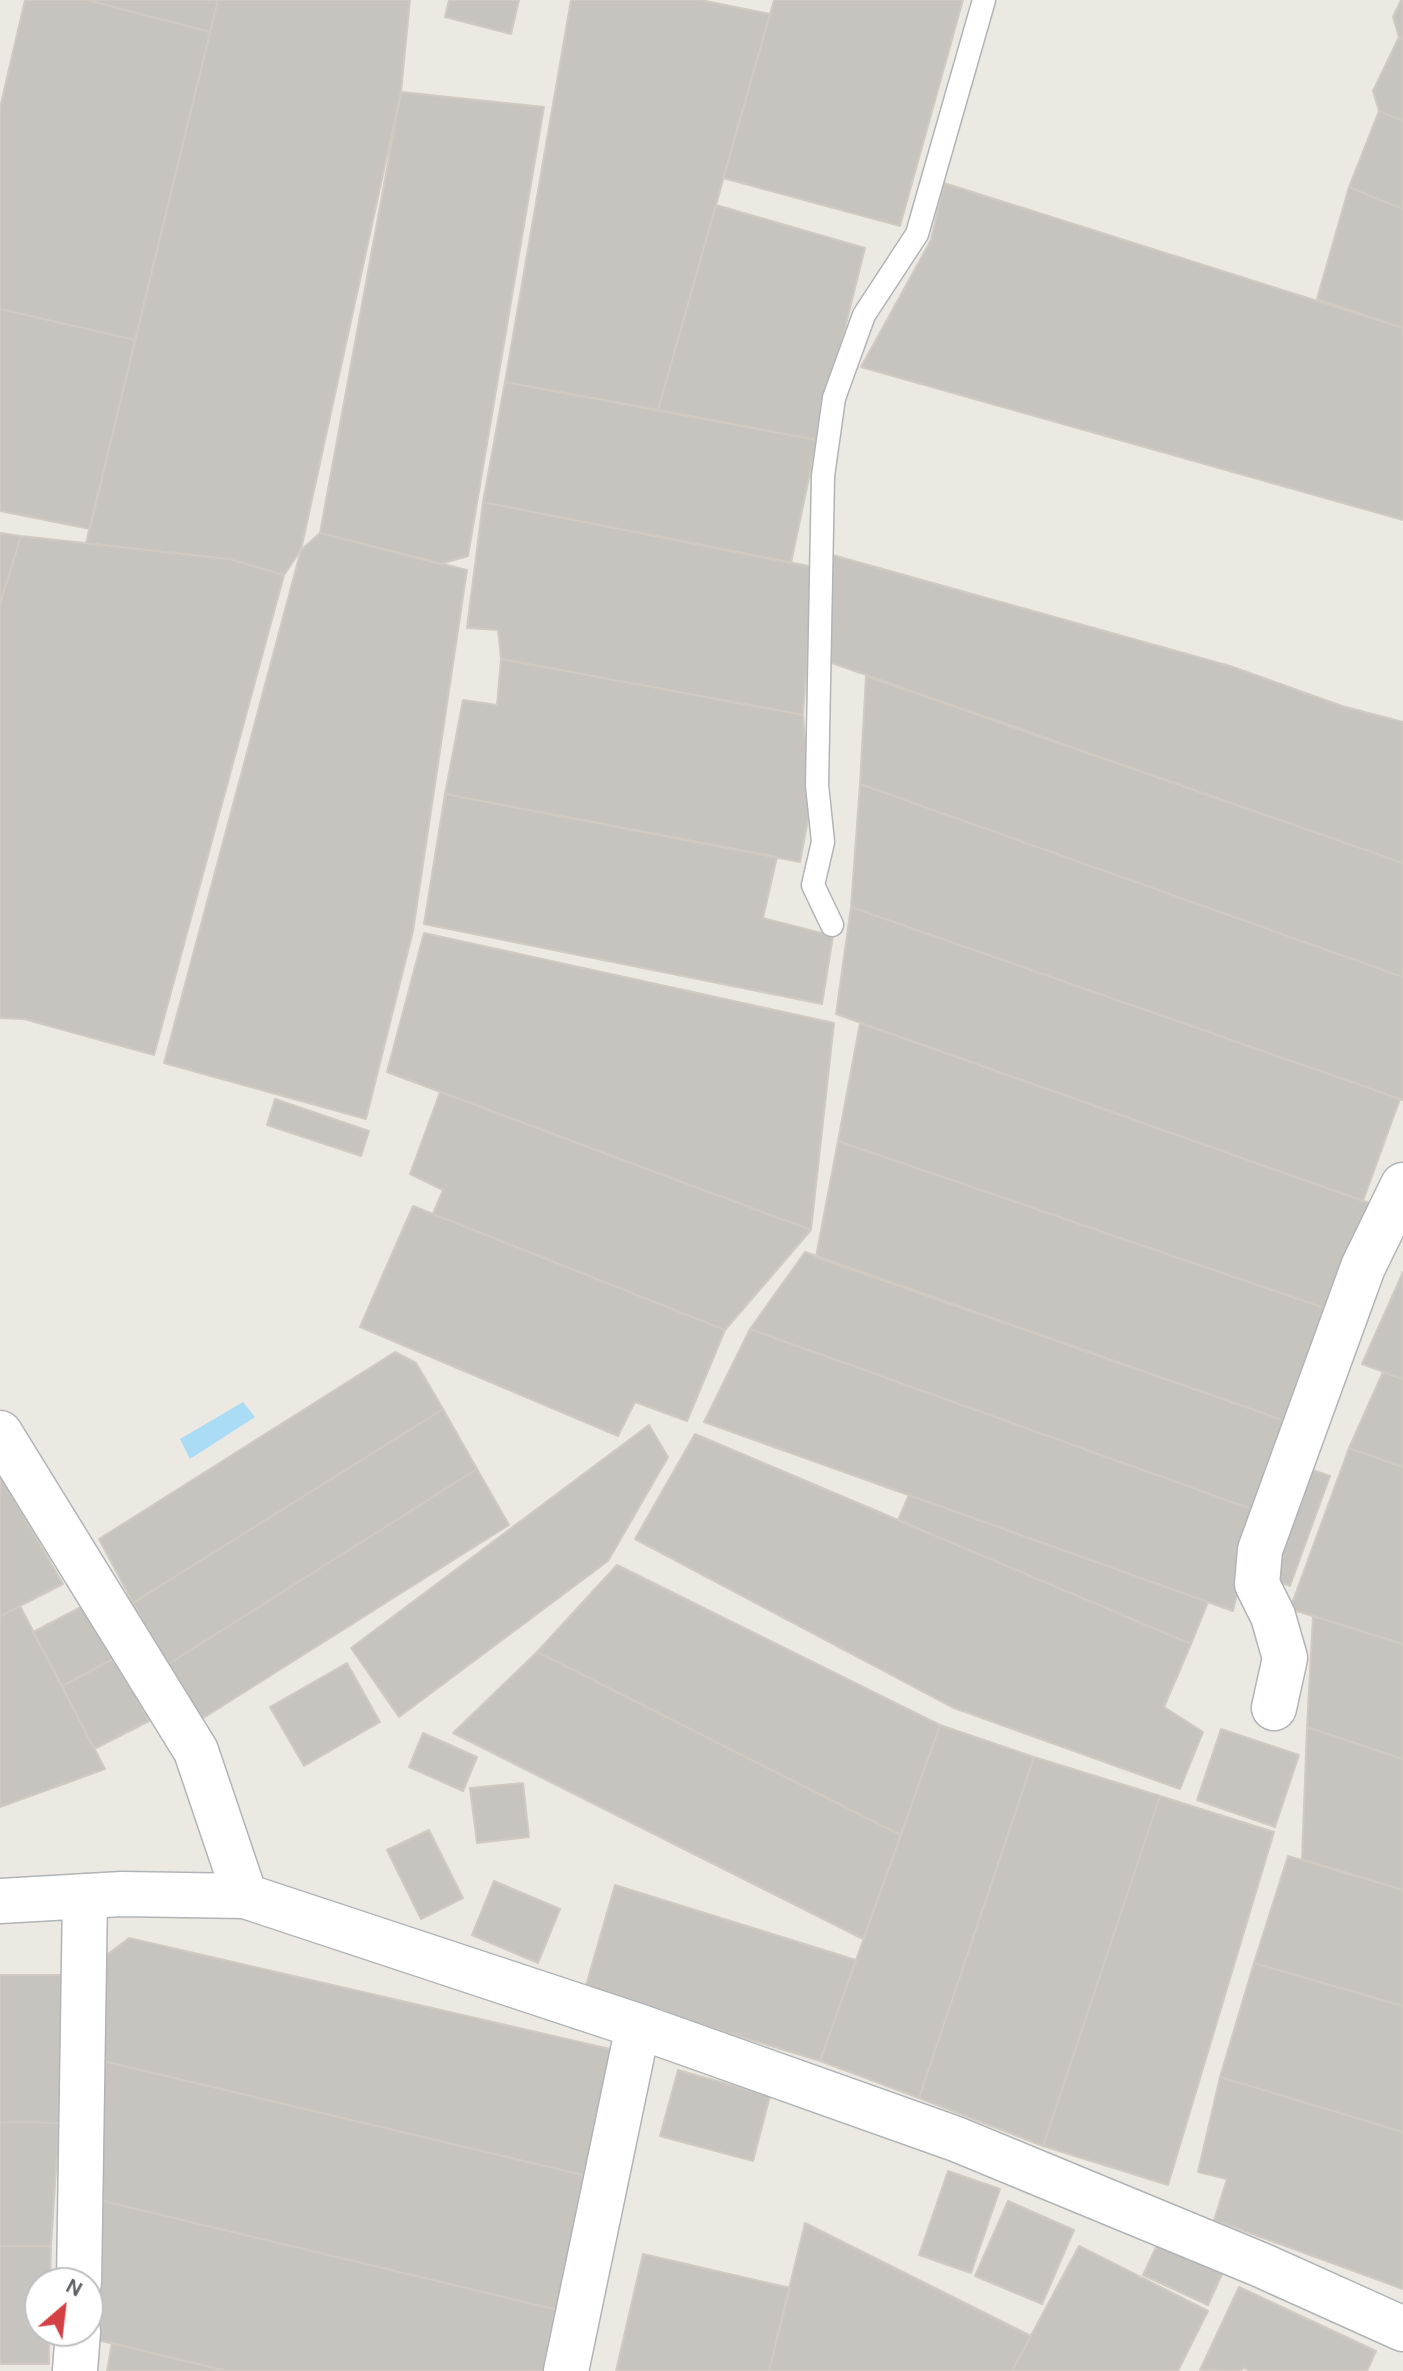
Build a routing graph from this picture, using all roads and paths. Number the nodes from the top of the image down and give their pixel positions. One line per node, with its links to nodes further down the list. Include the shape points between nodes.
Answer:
1 (984, 0): 2 (lane, via 917,234 864,315 834,398 823,476 817,785 823,842 813,885)
2 (832, 925)
3 (1403, 1185): 5 (street, via 1363,1267 1260,1550 1257,1584 1285,1658)
4 (0, 1433): 7 (street, via 196,1751)
5 (1274, 1708)
6 (85, 1896): 7 (street); 8 (street); 10 (street)
7 (245, 1896): 9 (street)
8 (0, 1901)
9 (638, 2026): 11 (street, via 956,2139); 14 (street)
10 (79, 2267)
11 (1403, 2329)
12 (77, 2347): 13 (street)
13 (75, 2371)
14 (566, 2371)

